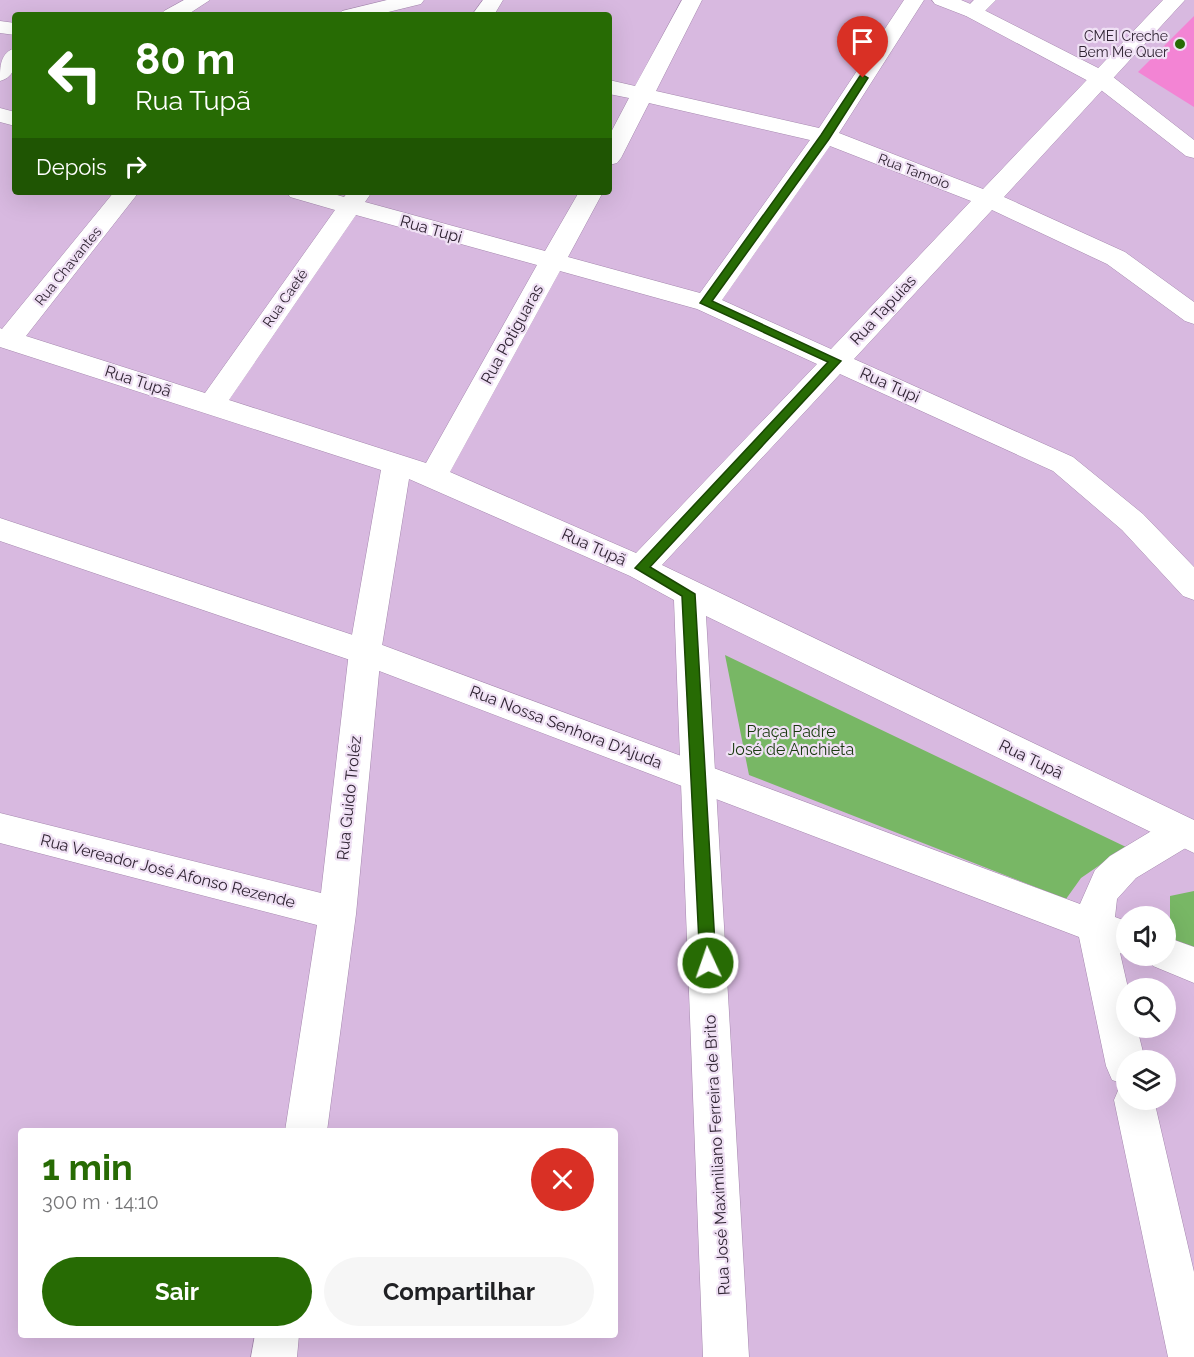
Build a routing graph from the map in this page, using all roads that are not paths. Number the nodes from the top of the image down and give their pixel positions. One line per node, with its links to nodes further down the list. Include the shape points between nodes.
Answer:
1 (200, 0): 8 (street)
2 (414, 0): 9 (street)
3 (692, 0): 14 (street)
4 (914, 0): 15 (street)
5 (942, 0): 7 (street)
6 (1174, 0): 12 (street, Rua Tapuias)
7 (979, 6): 12 (street)
8 (177, 12)
9 (362, 12)
10 (12, 59): 11 (street)
11 (0, 74)
12 (1100, 78): 16 (street); 22 (street, Rua Tapuias)
13 (612, 88): 14 (street, Rua Tamoio)
14 (643, 95): 15 (street, Rua Tamoio); 17 (street)
15 (825, 136): 22 (street, Rua Tamoio); 24 (street)
16 (1194, 151)
17 (612, 152)
18 (124, 195): 26 (street, Rua Chavantes)
19 (322, 195): 21 (street, Rua Tupi)
20 (589, 195): 23 (street, Rua Potiguaras)
21 (355, 199): 23 (street, Rua Tupi); 28 (street, Rua Caeté)
22 (987, 199): 25 (street, Rua Tamoio, via 1116,258); 27 (street, Rua Tapuias)
23 (552, 263): 24 (street, Rua Tupi); 30 (street, Rua Potiguaras)
24 (706, 303): 27 (street, Rua Tupi)
25 (1194, 315)
26 (4, 338): 28 (street, Rua Tupã)
27 (836, 361): 32 (street, Rua Tapuias); 33 (street, Rua Tupi, via 1063,464)
28 (211, 405): 29 (street, Rua Tupã)
29 (397, 465): 30 (street, Rua Tupã); 35 (street, Rua Guido Troléz)
30 (433, 476): 32 (street, Rua Tupã)
31 (0, 529): 35 (street, Rua Nossa Senhora D'Ajuda)
32 (641, 568): 34 (street, Rua Tupã)
33 (1189, 572)
34 (689, 594): 36 (street, Rua José Maximiliano Ferreira de Brito); 37 (street, Rua Tupã)
35 (365, 652): 36 (street, Rua Nossa Senhora D'Ajuda); 39 (street, Rua Guido Troléz)
36 (700, 778): 40 (street, Rua Nossa Senhora D'Ajuda); 49 (street, Rua José Maximiliano Ferreira de Brito)
37 (1188, 834): 40 (street, via 1123,867 1108,881 1099,897)
38 (4, 836): 39 (street, Rua Vereador José Afonso Rezende)
39 (337, 914): 45 (street, Rua Guido Troléz)
40 (1111, 932): 43 (street)
41 (1176, 958): 42 (street)
42 (1194, 965)
43 (1124, 1050)
44 (1137, 1110): 46 (street)
45 (306, 1128)
46 (1184, 1277): 50 (street)
47 (277, 1338): 48 (street)
48 (274, 1357)
49 (726, 1357)
50 (1191, 1357)

